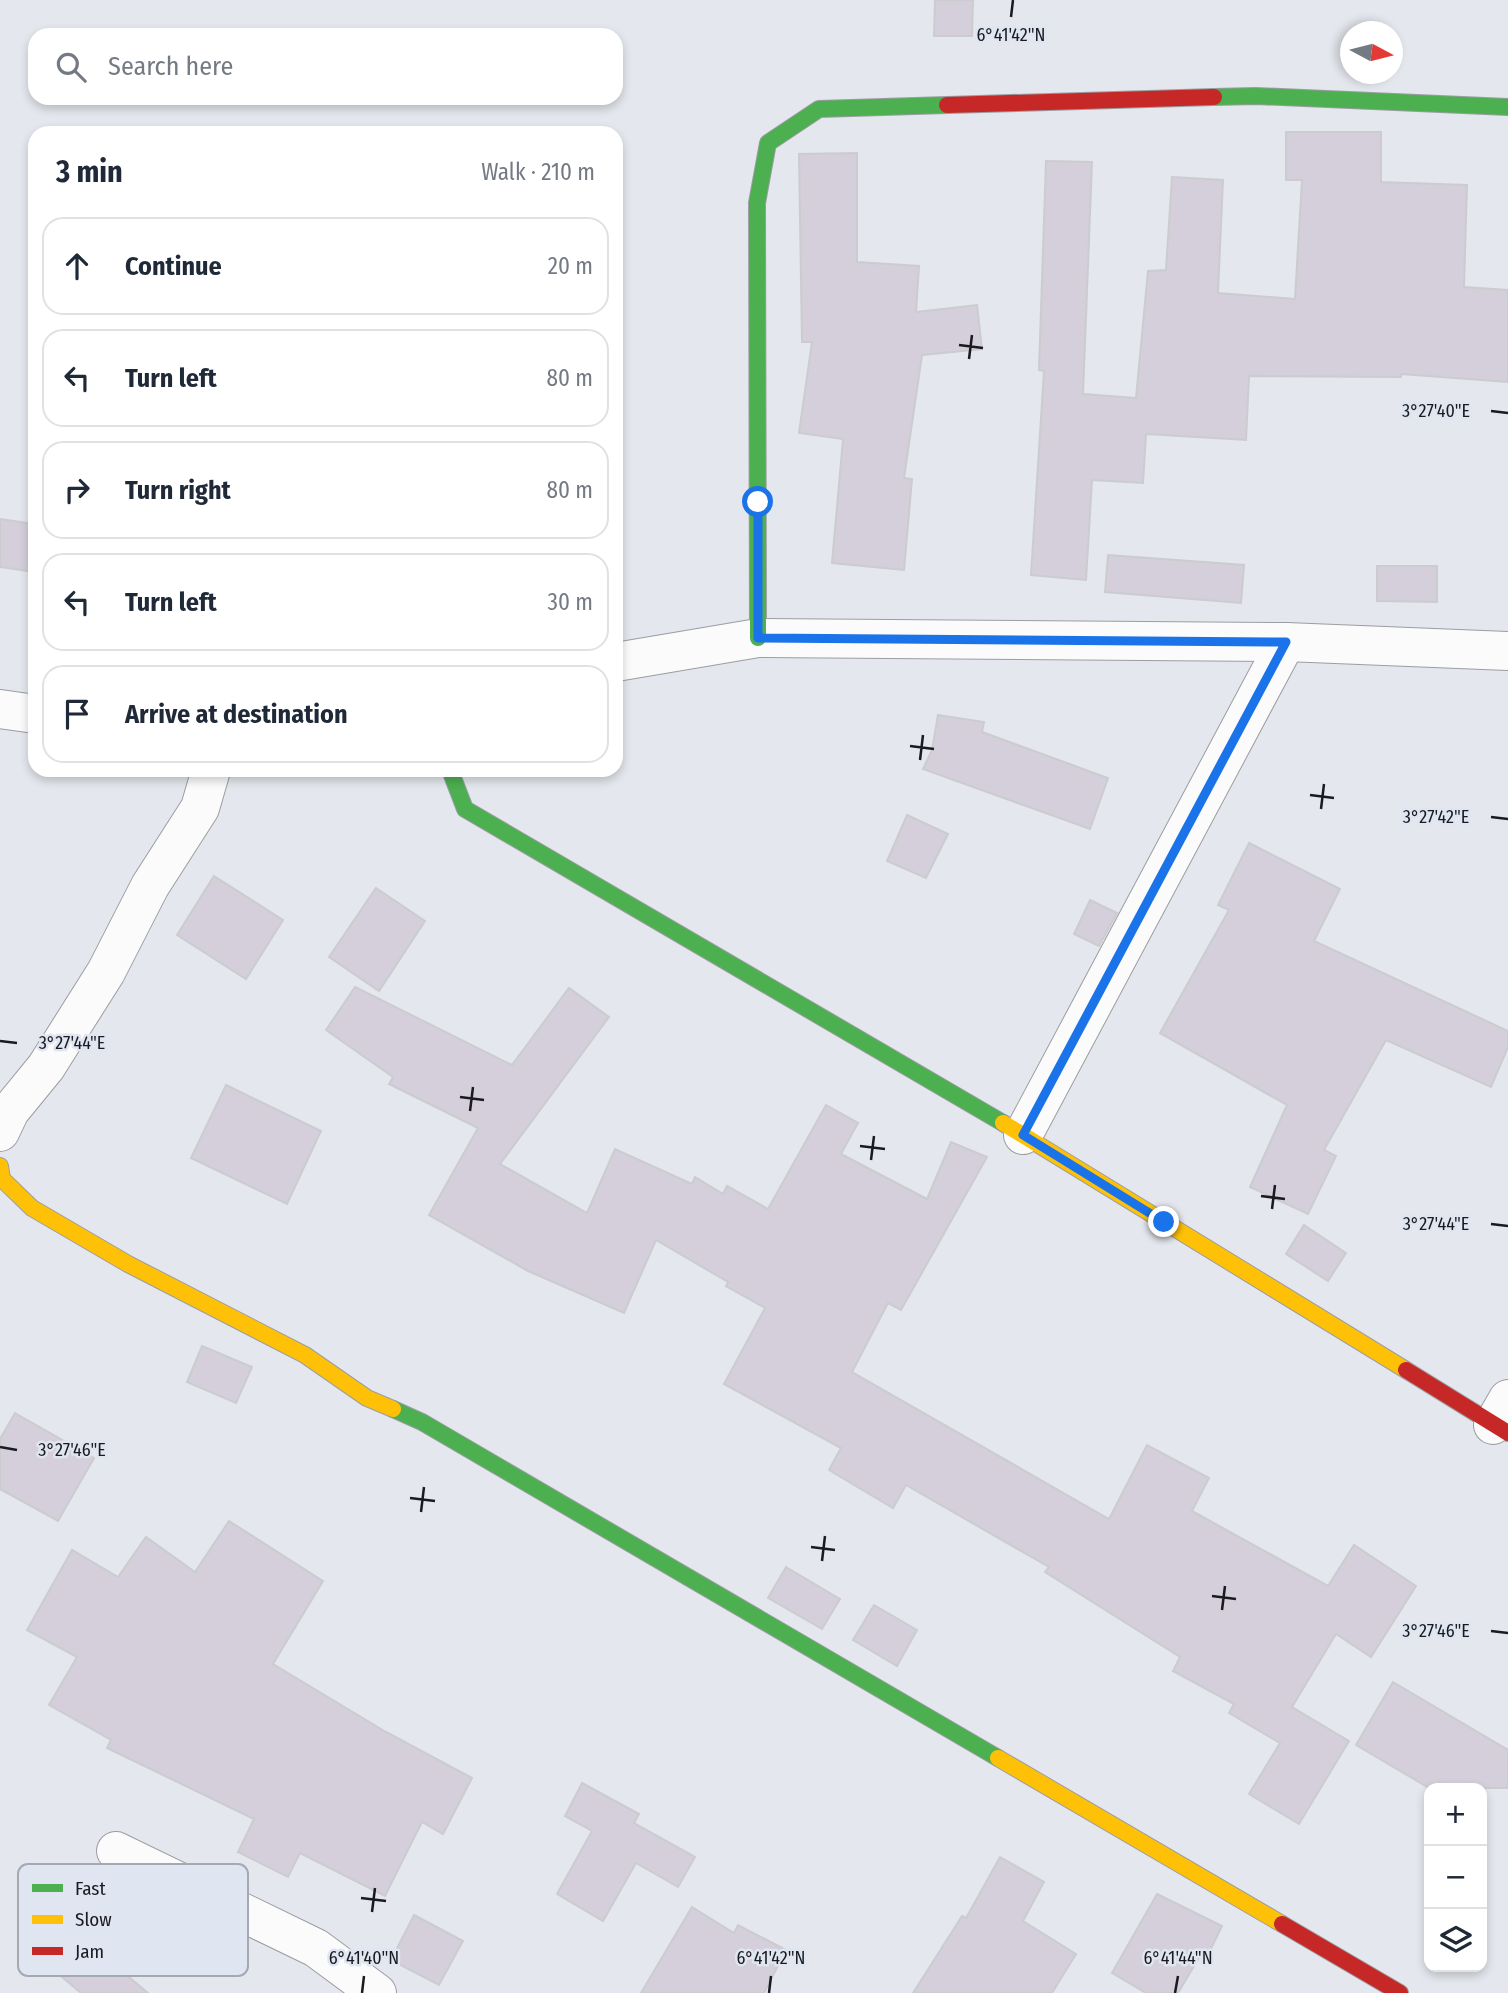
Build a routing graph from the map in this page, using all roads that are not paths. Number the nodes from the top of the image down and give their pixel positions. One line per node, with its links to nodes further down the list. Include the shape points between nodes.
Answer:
1 (1508, 107): 2 (street, via 1256,96 819,108 768,143 757,203)
2 (758, 638): 3 (street); 5 (street)
3 (1286, 642): 4 (street); 11 (street)
4 (1508, 651)
5 (623, 661)
6 (0, 709): 7 (street)
7 (28, 713)
8 (209, 777): 10 (street, via 200,808 150,886 106,972)
9 (453, 777): 11 (street, via 465,809)
10 (0, 1132)
11 (1023, 1135): 13 (street)
12 (0, 1166): 18 (street, via 2,1179 32,1208 305,1355 367,1398 422,1422)
13 (1503, 1419)
14 (116, 1851): 15 (street)
15 (143, 1864)
16 (248, 1915): 17 (street, via 316,1948)
17 (377, 1993)
18 (1401, 1993)

